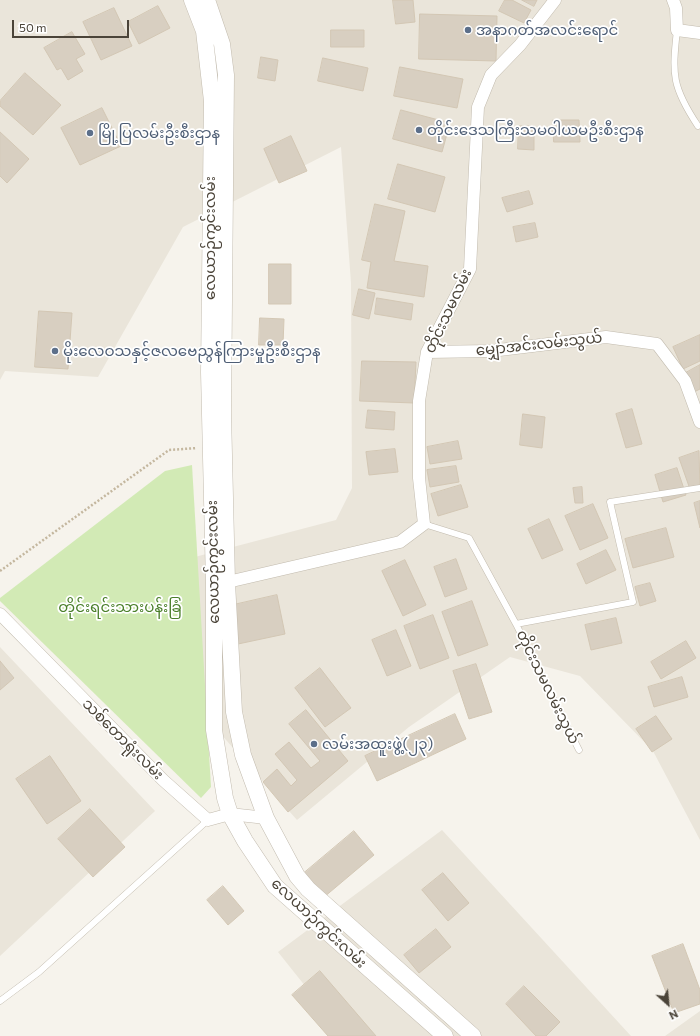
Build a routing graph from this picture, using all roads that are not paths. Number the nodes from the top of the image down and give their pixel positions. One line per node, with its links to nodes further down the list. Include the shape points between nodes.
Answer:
1 (192, 0): 12 (street, လေယာဉ်ကွင်းလမ်း, via 204,31 212,102 209,372)
2 (207, 0): 12 (street, လေယာဉ်ကွင်းလမ်း, via 222,44 226,74)
3 (555, 0): 8 (street, တိုင်းသမလမ်း, via 520,45 491,75 478,107 470,269)
4 (674, 0): 5 (street)
5 (678, 30): 6 (street); 7 (lane, via 674,57 675,82 683,104)
6 (700, 33)
7 (698, 126)
8 (427, 352): 9 (street, မျှော်အင်းလမ်းသွယ်, via 491,351 606,337 657,344 685,380); 11 (street, တိုင်းသမလမ်း, via 419,401 420,478)
9 (700, 422)
10 (700, 488): 14 (lane, တိုင်းသမလမ်းသွယ်, via 610,502 633,602)
11 (424, 524): 12 (street, via 400,542); 14 (lane, တိုင်းသမလမ်းသွယ်, via 469,538)
12 (220, 584): 16 (street, လေယာဉ်ကွင်းလမ်း, via 214,730); 17 (street, လေယာဉ်ကွင်းလမ်း, via 234,712 243,755)
13 (0, 614): 18 (street, သစ်တောရုံးလမ်း, via 163,780)
14 (516, 624): 15 (lane, တိုင်းသမလမ်းသွယ်)
15 (579, 750)
16 (230, 814): 17 (street); 18 (street); 20 (street, လေယာဉ်ကွင်းလမ်း, via 257,861 275,886)
17 (266, 818): 21 (street, လေယာဉ်ကွင်းလမ်း, via 297,876 308,889)
18 (208, 820): 19 (lane, via 39,972)
19 (0, 1001)
20 (445, 1036)
21 (473, 1036)

